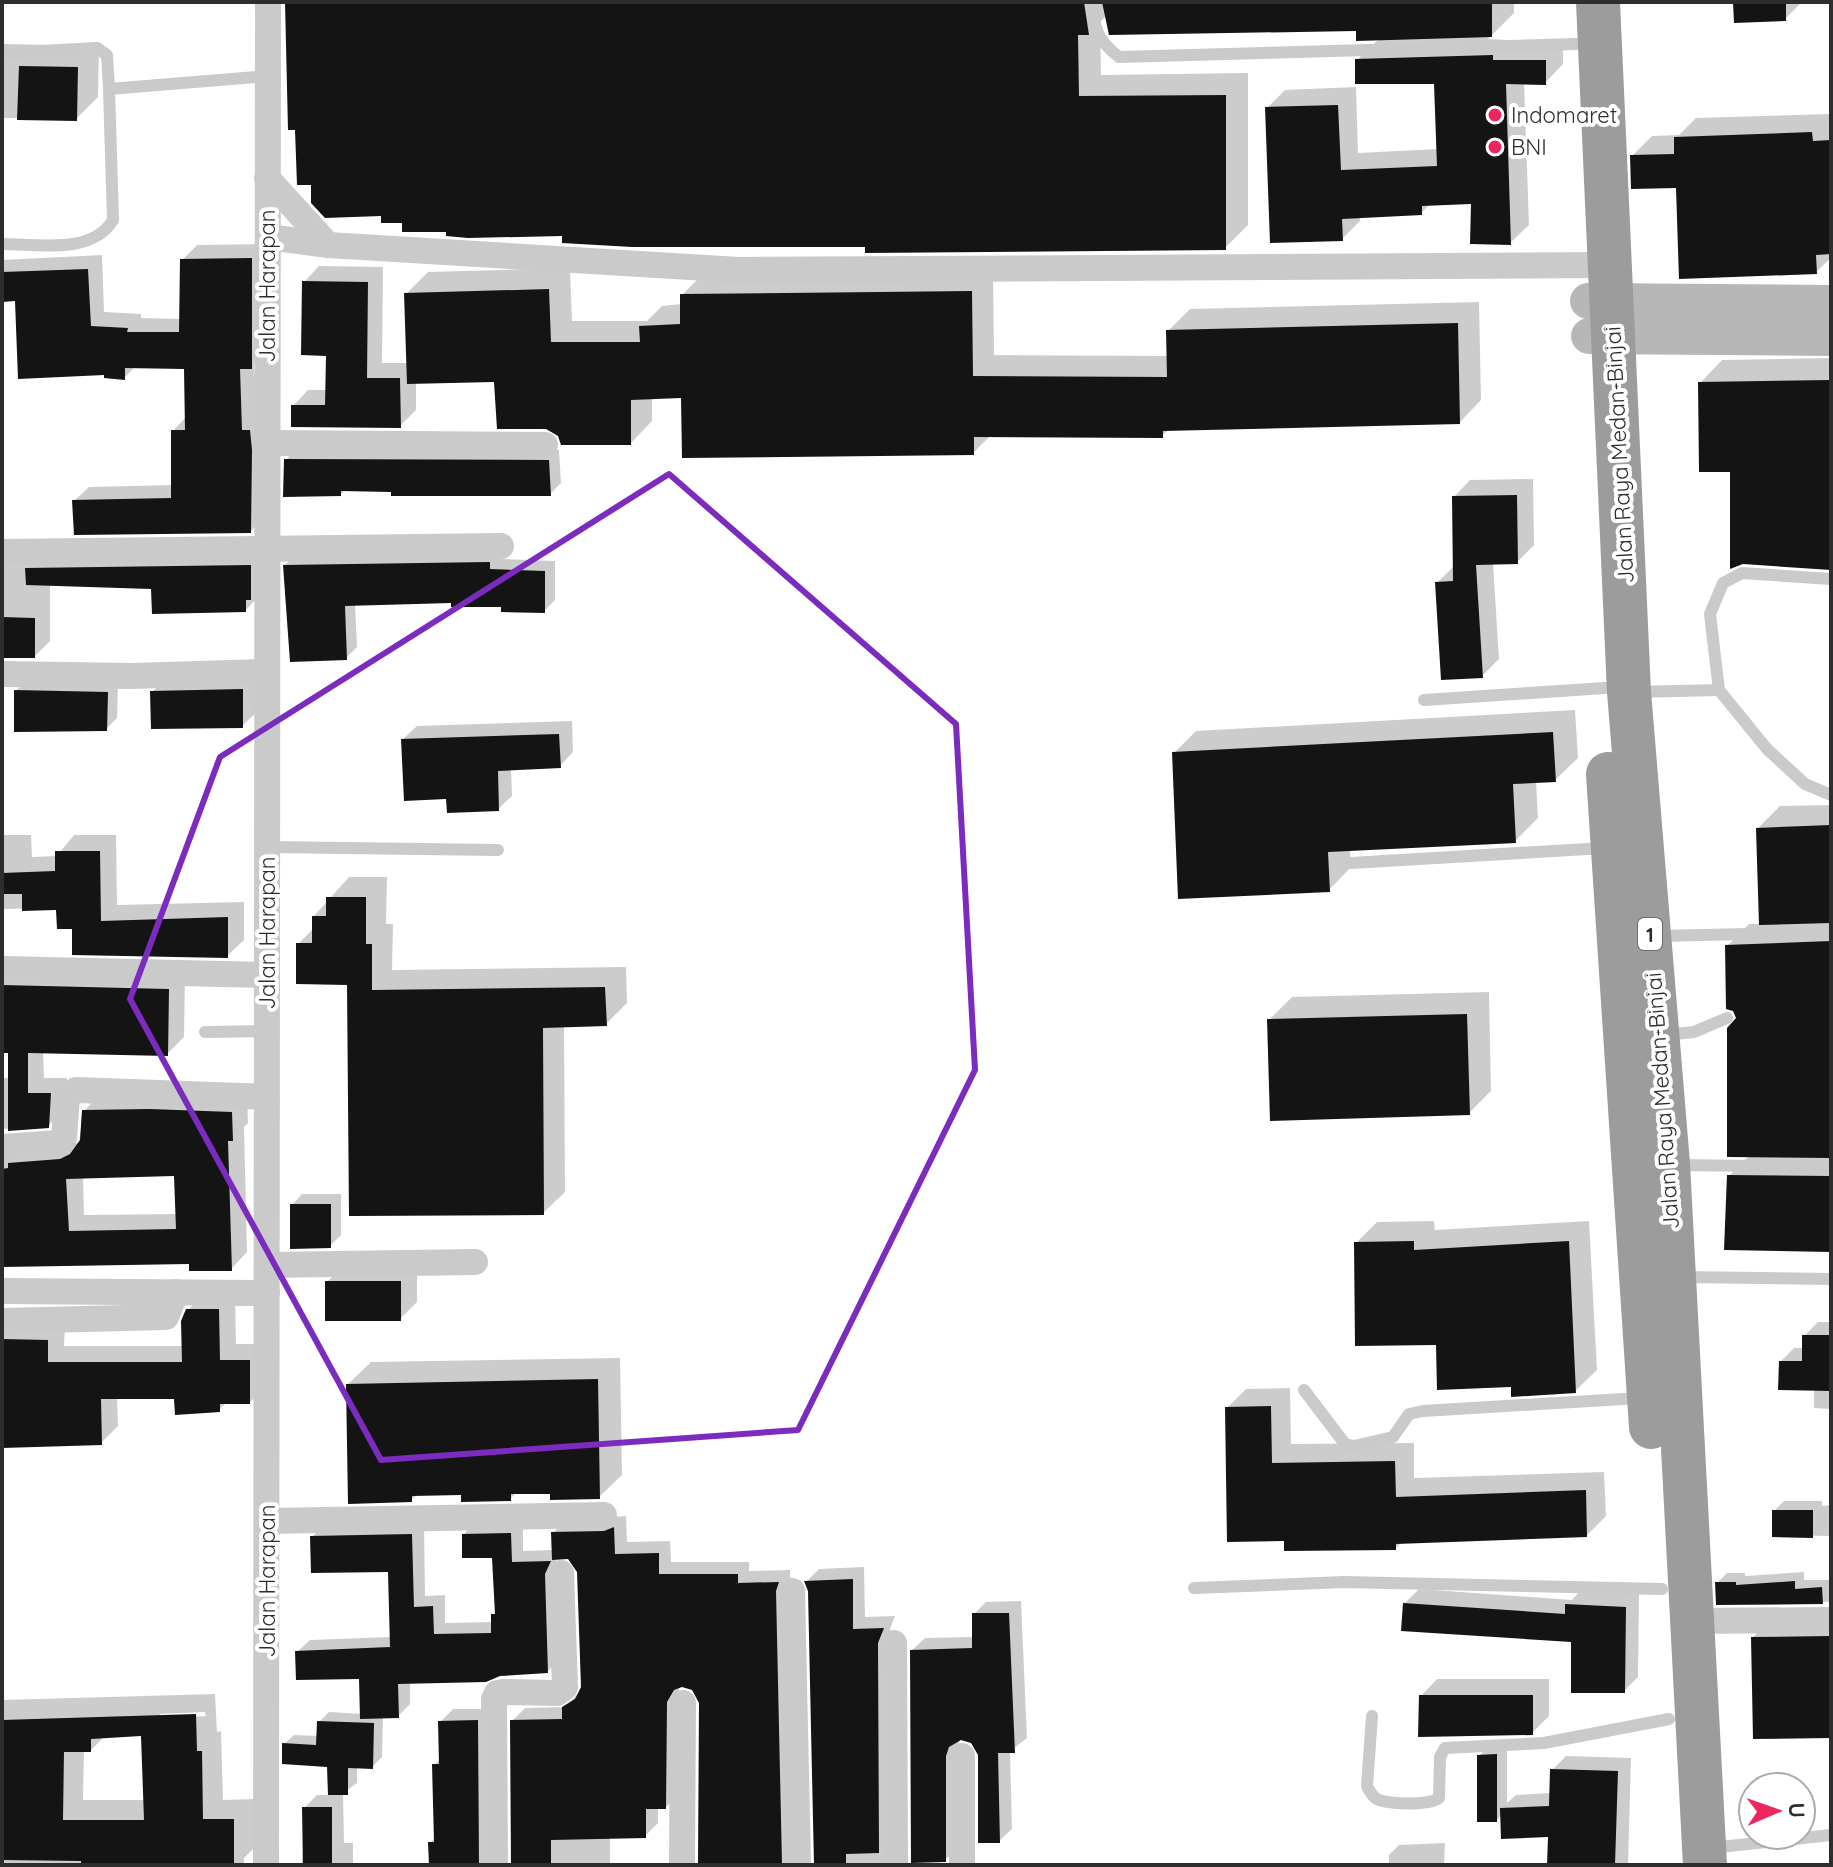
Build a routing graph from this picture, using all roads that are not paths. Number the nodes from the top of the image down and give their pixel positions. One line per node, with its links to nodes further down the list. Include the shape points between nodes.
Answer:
1 (268, 2): 6 (street, Jalan Harapan)
2 (1093, 2): 4 (lane, via 1093,23 1102,44 1119,57)
3 (1598, 2): 12 (highway, Jalan Raya Medan-Binjai / 1)
4 (1575, 23): 12 (highway, Jalan Raya Medan-Binjai / 1)
5 (4, 53): 7 (lane, via 97,48 107,55)
6 (268, 76): 7 (lane); 8 (street, Jalan Harapan)
7 (109, 89): 10 (lane, via 113,220 106,231 85,243)
8 (267, 178): 9 (street, Jalan Harapan); 11 (street)
9 (268, 237): 11 (street); 15 (street, Jalan Harapan)
10 (2, 244)
11 (328, 245): 12 (street, via 739,270)
12 (1600, 301): 13 (main road); 14 (main road); 23 (highway, Jalan Raya Medan-Binjai / 1)
13 (1831, 303)
14 (1831, 338)
15 (267, 443): 16 (street); 18 (street, Jalan Harapan)
16 (545, 445)
17 (501, 546): 18 (street)
18 (267, 551): 19 (street); 21 (street, Jalan Harapan)
19 (2, 552)
20 (1831, 579): 24 (lane, via 1742,573 1723,583 1710,614)
21 (267, 672): 22 (street); 27 (street, Jalan Harapan)
22 (2, 674)
23 (1617, 690): 24 (lane); 25 (lane); 28 (highway, Jalan Raya Medan-Binjai / 1); 32 (highway, Jalan Raya Medan-Binjai / 1)
24 (1719, 690): 26 (lane, via 1767,749 1805,784)
25 (1424, 700)
26 (1831, 795)
27 (267, 847): 29 (lane); 34 (street, Jalan Harapan)
28 (1611, 848): 30 (lane); 52 (highway, Jalan Raya Medan-Binjai / 1)
29 (498, 850)
30 (1351, 863)
31 (1831, 932): 32 (lane)
32 (1651, 936): 38 (highway, Jalan Raya Medan-Binjai / 1)
33 (2, 969): 34 (street)
34 (267, 975): 36 (street, Jalan Harapan)
35 (1727, 1018): 38 (lane, via 1694,1032)
36 (267, 1031): 37 (lane); 39 (street, Jalan Harapan)
37 (205, 1032)
38 (1658, 1036): 41 (highway, Jalan Raya Medan-Binjai / 1)
39 (267, 1097): 40 (street, via 76,1090 67,1096 64,1138 59,1143); 44 (street, Jalan Harapan)
40 (2, 1147)
41 (1668, 1164): 42 (lane); 45 (highway, Jalan Raya Medan-Binjai / 1)
42 (1831, 1167)
43 (475, 1262): 44 (street)
44 (267, 1265): 49 (street, Jalan Harapan)
45 (1674, 1277): 46 (lane); 52 (highway, Jalan Raya Medan-Binjai / 1)
46 (1831, 1279)
47 (2, 1291): 48 (street)
48 (176, 1292): 49 (street); 50 (street, via 166,1317)
49 (267, 1293): 54 (street, Jalan Harapan)
50 (2, 1321)
51 (1304, 1390): 52 (lane, via 1345,1444 1354,1446 1393,1437 1409,1414 1423,1411)
52 (1664, 1396): 59 (highway, Jalan Raya Medan-Binjai / 1)
53 (604, 1515): 54 (street)
54 (267, 1521): 67 (street, Jalan Harapan)
55 (561, 1573): 68 (street, via 565,1687 557,1693 497,1693 494,1699)
56 (1194, 1588): 59 (lane, via 1344,1582)
57 (792, 1591): 70 (street)
58 (1831, 1620): 59 (street)
59 (1678, 1628): 63 (highway, Jalan Raya Medan-Binjai / 1); 66 (highway, Jalan Raya Medan-Binjai / 1)
60 (894, 1643): 71 (street)
61 (683, 1703): 69 (street)
62 (1372, 1716): 63 (lane, via 1367,1786 1371,1794 1378,1800 1428,1803 1439,1798 1445,1748 1544,1743)
63 (1669, 1719): 66 (highway, Jalan Raya Medan-Binjai / 1)
64 (962, 1756): 72 (street)
65 (1831, 1835): 66 (lane)
66 (1696, 1860)
67 (266, 1865)
68 (495, 1865)
69 (682, 1865)
70 (798, 1865)
71 (895, 1865)
72 (962, 1865)

